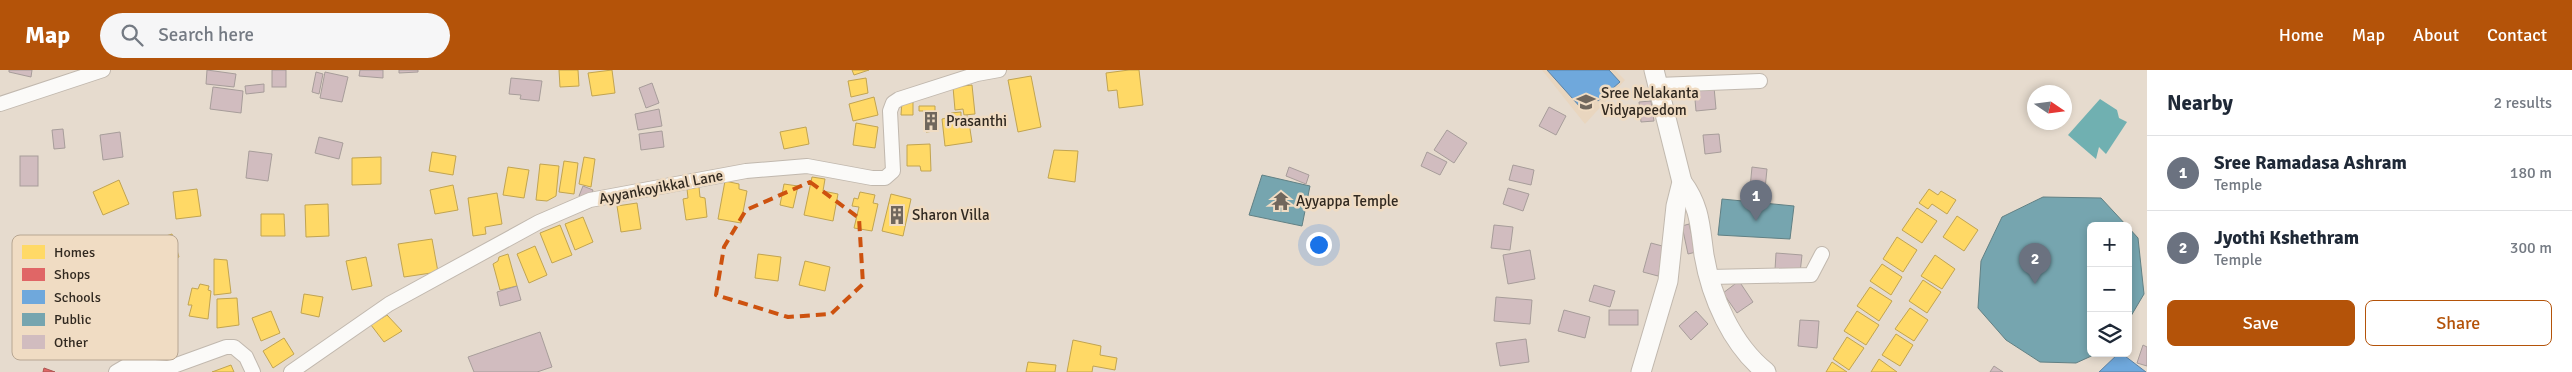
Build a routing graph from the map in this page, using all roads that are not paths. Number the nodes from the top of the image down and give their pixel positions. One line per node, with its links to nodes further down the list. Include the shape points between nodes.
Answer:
1 (103, 70): 5 (street)
2 (999, 70): 11 (street, Ayyankoyikkal Lane, via 952,82 893,103 890,111 893,171 885,178 807,166 746,171 590,200 546,218 389,304)
3 (1656, 78): 4 (street); 6 (main road)
4 (1760, 81)
5 (0, 104)
6 (1682, 182): 8 (main road, via 1693,197); 12 (main road, via 1676,206 1668,282)
7 (1822, 254): 8 (street, via 1811,274)
8 (1709, 277): 13 (main road, via 1731,328 1749,359)
9 (125, 370): 10 (street, via 168,368 234,347 246,357)
10 (253, 372)
11 (291, 372)
12 (1641, 372)
13 (1766, 372)

